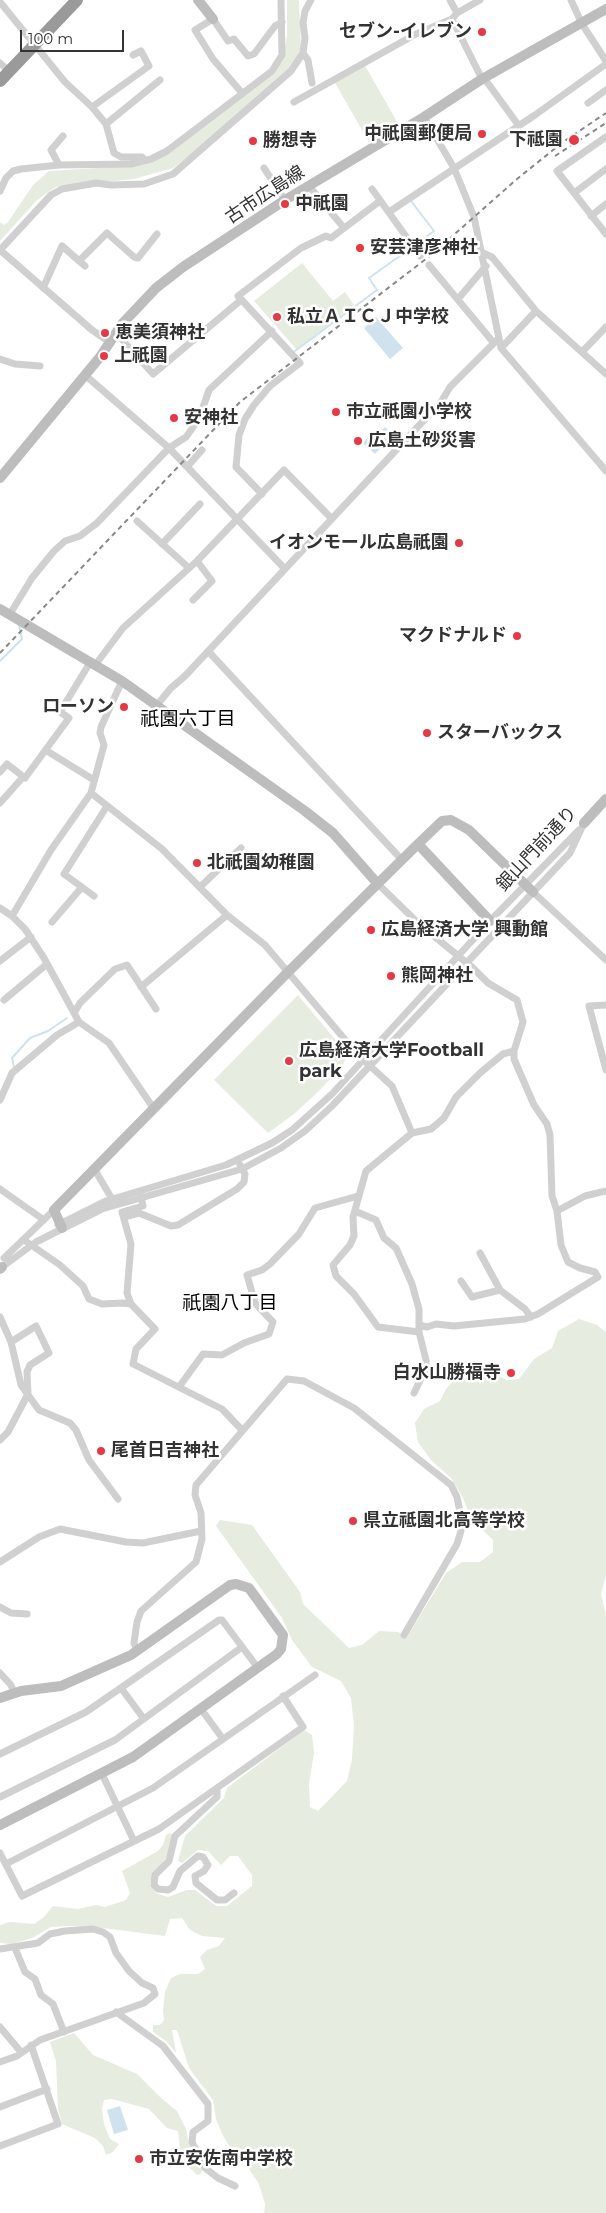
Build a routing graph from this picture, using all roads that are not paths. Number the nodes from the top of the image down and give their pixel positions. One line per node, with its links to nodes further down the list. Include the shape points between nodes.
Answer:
1 (77, 0): 14 (highway)
2 (198, 0): 11 (street)
3 (281, 0): 12 (street)
4 (311, 0): 15 (street, via 303,23)
5 (450, 0): 10 (street)
6 (480, 0): 10 (street)
7 (572, 0): 13 (street)
8 (0, 2): 14 (street)
9 (606, 9): 13 (street, 古市広島線)
10 (454, 16): 19 (street); 24 (street)
11 (213, 19): 12 (street, via 228,40 234,39 248,56 254,54 275,26); 23 (street, via 195,30 213,59)
12 (282, 22): 23 (street, via 282,55 277,64)
13 (582, 24): 17 (street); 19 (street, 古市広島線)
14 (36, 43): 18 (highway); 26 (street, via 65,82)
15 (303, 53): 21 (street, via 308,60); 49 (street, via 280,82 173,174 144,184 96,183 62,189 51,195)
16 (133, 55): 26 (street, via 141,51 149,66)
17 (606, 62): 29 (street)
18 (3, 72)
19 (482, 79): 27 (street, 古市広島線); 29 (street)
20 (160, 80): 28 (street)
21 (312, 83)
22 (606, 90): 25 (street)
23 (242, 93): 32 (street, via 167,151)
24 (294, 102)
25 (588, 103)
26 (92, 107): 28 (street)
27 (424, 117): 35 (street); 37 (street, 古市広島線)
28 (106, 124): 32 (street, via 117,156 142,157)
29 (519, 126): 35 (street)
30 (64, 136): 33 (street, via 51,150)
31 (606, 137): 40 (street, via 557,170)
32 (145, 160): 33 (street, via 116,165)
33 (59, 165): 39 (street, via 13,171)
34 (264, 168): 41 (street)
35 (454, 168): 44 (street); 50 (street, via 474,217)
36 (606, 169): 40 (street)
37 (309, 186): 41 (street, 古市広島線); 46 (street)
38 (372, 189): 42 (street)
39 (0, 191)
40 (574, 193): 45 (street)
41 (285, 200): 62 (street, 古市広島線, via 156,288 137,306)
42 (380, 200): 44 (street); 46 (street)
43 (606, 204): 45 (street)
44 (389, 212): 51 (street)
45 (591, 216): 48 (street)
46 (344, 228): 58 (street, via 331,238 326,236 301,248 238,296)
47 (157, 234): 52 (street, via 138,258 107,233)
48 (606, 234)
49 (0, 250): 56 (street)
50 (483, 253): 55 (street); 59 (street, via 492,257)
51 (420, 256)
52 (79, 261): 54 (street); 56 (street, via 62,246)
53 (429, 265): 57 (street)
54 (85, 266)
55 (486, 266): 57 (street); 63 (street)
56 (43, 288): 62 (street)
57 (458, 299): 63 (street)
58 (241, 300): 61 (street); 62 (street, via 154,374)
59 (536, 311): 64 (street); 65 (street)
60 (606, 328): 65 (street)
61 (272, 331): 70 (street, via 209,390 191,431); 75 (street, via 300,363 270,386 254,405 239,436 236,467)
62 (114, 339): 69 (street, 古市広島線)
63 (496, 341): 64 (street); 78 (street, via 450,387 441,402)
64 (501, 348): 73 (street)
65 (582, 352): 68 (street)
66 (0, 359): 67 (street)
67 (40, 366)
68 (606, 374)
69 (85, 375): 70 (street); 74 (street, 古市広島線)
70 (170, 448): 72 (street); 86 (street, via 97,523 54,551 32,578)
71 (202, 450): 72 (street)
72 (187, 467): 77 (street)
73 (606, 471)
74 (0, 478)
75 (262, 494): 77 (street); 78 (street, via 284,470)
76 (200, 504): 80 (street)
77 (237, 519): 81 (street); 83 (street)
78 (332, 519): 83 (street)
79 (137, 520): 80 (street)
80 (162, 544): 82 (street)
81 (197, 561): 82 (street); 84 (street, via 212,581)
82 (189, 568): 88 (street, via 123,628)
83 (285, 569): 87 (street)
84 (193, 600)
85 (0, 609): 86 (street)
86 (10, 614): 88 (street)
87 (208, 651): 90 (street); 102 (street)
88 (94, 663): 89 (street); 91 (street, via 60,712 70,718)
89 (122, 681): 90 (street); 94 (street, via 101,727 104,744)
90 (157, 705): 103 (street, via 333,833)
91 (47, 751): 93 (street, via 25,778); 94 (street)
92 (0, 772): 93 (street, via 6,764)
93 (23, 776): 96 (street)
94 (94, 780): 95 (street)
95 (90, 793): 98 (street); 110 (street)
96 (0, 803)
97 (604, 805): 99 (street, 銀山門前通り)
98 (108, 806): 104 (street, via 64,874); 105 (street, via 162,849)
99 (584, 823): 106 (street, 銀山門前通り)
100 (418, 844): 102 (street); 106 (street, via 442,821 451,820 469,830); 111 (street)
101 (240, 848): 105 (street)
102 (402, 860): 103 (street)
103 (378, 883): 114 (street); 119 (street)
104 (82, 887): 107 (street); 112 (street)
105 (200, 887): 109 (street)
106 (529, 888): 111 (street, 銀山門前通り); 115 (street); 117 (street)
107 (94, 896)
108 (0, 908): 110 (street)
109 (227, 915): 119 (street, via 265,945); 120 (street)
110 (12, 916): 113 (street)
111 (490, 921): 114 (street, 銀山門前通り)
112 (52, 922)
113 (31, 938): 116 (street); 118 (street)
114 (457, 957): 117 (street); 127 (street, 銀山門前通り)
115 (606, 960)
116 (0, 961)
117 (465, 962): 126 (street, via 488,984 517,1000 523,1022); 128 (street)
118 (47, 964): 121 (street); 124 (street)
119 (287, 973): 127 (street); 131 (street)
120 (141, 987): 123 (street); 124 (street, via 127,965 115,969 80,1002)
121 (4, 1000)
122 (606, 1005): 129 (street, via 589,1006)
123 (156, 1009)
124 (74, 1013): 125 (street)
125 (79, 1022): 130 (street, via 57,1034 12,1073); 131 (street, via 109,1043)
126 (514, 1051): 132 (street, via 503,1054 480,1073 456,1097 444,1118 431,1129); 143 (street, via 514,1059 550,1135 552,1196)
127 (364, 1060): 128 (street); 133 (street, 銀山門前通り, via 292,1130)
128 (370, 1065): 132 (street, via 392,1086); 134 (street, via 305,1131)
129 (606, 1070)
130 (0, 1098)
131 (154, 1109): 135 (street)
132 (412, 1133): 139 (street, via 366,1171)
133 (238, 1160): 134 (street); 140 (street, 銀山門前通り)
134 (242, 1169): 138 (street); 144 (street, via 244,1182 237,1189 178,1225 171,1226 139,1213)
135 (94, 1170): 140 (street); 141 (street)
136 (0, 1189): 145 (street)
137 (606, 1190): 143 (street, via 585,1196)
138 (141, 1196): 144 (street, via 143,1206 122,1212); 146 (street)
139 (358, 1196): 142 (street); 157 (street, via 315,1208 299,1234 270,1264 246,1275 255,1303 273,1322 269,1334 222,1355 204,1354)
140 (112, 1199): 146 (street, 銀山門前通り)
141 (54, 1210): 145 (street); 146 (street)
142 (355, 1211): 155 (street, via 376,1220 384,1238 396,1248 412,1284 419,1309); 155 (street, via 354,1236 334,1265 336,1276 378,1327)
143 (557, 1211): 154 (street, via 561,1245 568,1262 595,1272 598,1277)
144 (124, 1217): 152 (street, via 131,1244 127,1293)
145 (44, 1220): 147 (street)
146 (61, 1226): 147 (street)
147 (28, 1243): 149 (street); 152 (street, via 83,1286 88,1299 102,1304)
148 (480, 1253): 151 (street)
149 (2, 1265)
150 (461, 1281): 151 (street, via 472,1297)
151 (500, 1290): 154 (street)
152 (131, 1304): 157 (street, via 155,1329 136,1349 133,1364)
153 (0, 1317): 156 (street)
154 (531, 1317): 155 (street, via 454,1326 436,1324)
155 (419, 1329): 158 (street, via 426,1368)
156 (11, 1342): 159 (street, via 18,1378); 159 (street, via 36,1326 49,1353 30,1365 27,1372)
157 (179, 1387): 160 (street, via 222,1409)
158 (414, 1393)
159 (28, 1394): 161 (street, via 8,1432); 162 (street, via 43,1413 70,1423 76,1430 89,1460)
160 (242, 1430): 163 (street, via 196,1485); 167 (street, via 287,1378 304,1381 354,1408 451,1485 457,1497 461,1531 457,1544)
161 (0, 1440)
162 (118, 1499)
163 (201, 1531): 164 (street, via 143,1543 60,1529); 169 (street, via 202,1539 192,1568 142,1611 134,1643)
164 (0, 1562)
165 (0, 1608): 166 (street)
166 (27, 1614)
167 (404, 1635)
168 (242, 1647): 170 (street); 173 (street, via 222,1620 218,1620); 178 (street)
169 (137, 1651): 170 (street, via 230,1585 236,1584 249,1588 282,1635 281,1649); 174 (street, via 61,1686)
170 (258, 1668): 177 (street)
171 (0, 1673): 174 (street)
172 (315, 1675): 175 (street)
173 (121, 1688): 178 (street); 180 (street, via 86,1712)
174 (14, 1693): 176 (street)
175 (283, 1696): 179 (street); 182 (street, via 303,1726)
176 (0, 1698)
177 (201, 1709): 179 (street); 181 (street, via 133,1757)
178 (144, 1719): 183 (street, via 114,1740)
179 (223, 1739): 184 (street, via 153,1788)
180 (0, 1754)
181 (102, 1774): 184 (street); 185 (street)
182 (217, 1789): 186 (street, via 174,1819); 189 (street, via 217,1797 175,1836 169,1860 155,1875 154,1886 168,1890 180,1871 198,1856 203,1857 208,1865 204,1872 195,1876 196,1883 217,1900 225,1900)
183 (0, 1796)
184 (118, 1808): 186 (street); 188 (street)
185 (0, 1825)
186 (134, 1841): 188 (street, via 22,1896)
187 (0, 1853): 188 (street)
188 (6, 1864)
189 (234, 1893)
190 (15, 1948): 191 (street); 192 (street, via 38,1943 50,1934 65,1931 93,1929 110,1937 129,1971 153,1988 155,1994 144,2003); 194 (street, via 25,1972 35,1979 41,1995 53,2004)
191 (0, 1949)
192 (116, 2012): 194 (street); 201 (street, via 163,2046 208,2104 208,2121 193,2132 192,2142 205,2168)
193 (0, 2027): 196 (street)
194 (64, 2032): 195 (street)
195 (31, 2045): 196 (street); 198 (street)
196 (21, 2052): 197 (street)
197 (0, 2062)
198 (48, 2089): 199 (street); 200 (street, via 58,2124)
199 (0, 2107)
200 (0, 2146)
201 (235, 2186)

